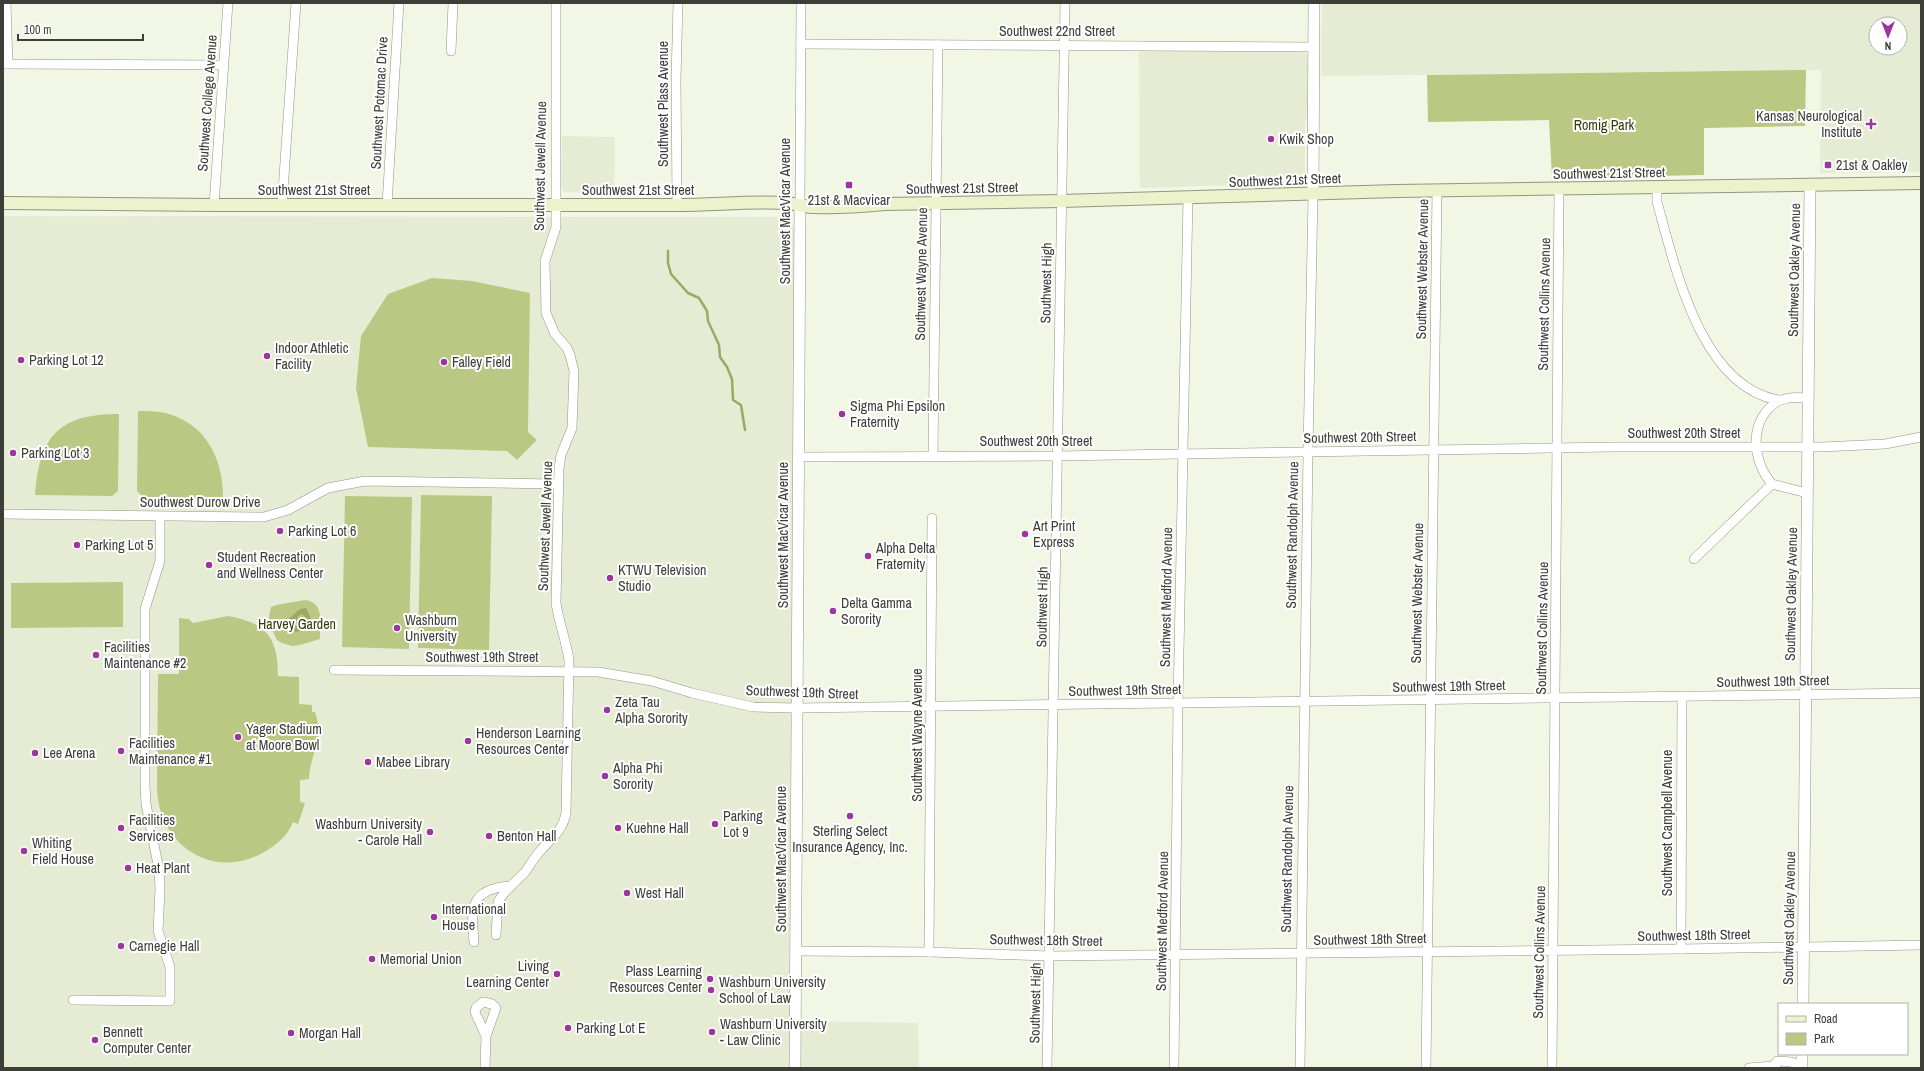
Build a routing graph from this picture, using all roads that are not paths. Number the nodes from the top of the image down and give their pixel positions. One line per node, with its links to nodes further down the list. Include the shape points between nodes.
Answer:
1 (6, 3): 16 (street)
2 (228, 3): 17 (street, Southwest College Avenue)
3 (296, 3): 29 (street)
4 (399, 3): 30 (street, Southwest Potomac Drive)
5 (453, 3): 15 (street)
6 (556, 3): 31 (street, Southwest Jewell Avenue)
7 (678, 3): 32 (street, Southwest Plass Avenue)
8 (801, 3): 11 (street, Southwest MacVicar Avenue)
9 (1314, 3): 14 (street, Southwest Randolph Avenue)
10 (1064, 4): 13 (street, Southwest High)
11 (800, 44): 12 (street, Southwest 22nd Street); 33 (street, Southwest MacVicar Avenue)
12 (938, 45): 13 (street, Southwest 22nd Street); 27 (street, Southwest Wayne Avenue)
13 (1063, 45): 14 (street, Southwest 22nd Street); 25 (street, Southwest High)
14 (1313, 47): 23 (street, Southwest Randolph Avenue)
15 (451, 51)
16 (6, 64): 17 (street)
17 (224, 65): 28 (street, Southwest College Avenue)
18 (1921, 183): 19 (main road, Southwest 21st Street)
19 (1810, 185): 20 (main road, Southwest 21st Street); 34 (street, Southwest Oakley Avenue)
20 (1657, 187): 21 (main road, Southwest 21st Street); 35 (street, via 1657,202 1680,281 1705,338 1737,380 1759,394)
21 (1559, 189): 22 (main road, Southwest 21st Street); 39 (street, Southwest Collins Avenue)
22 (1438, 190): 23 (main road, Southwest 21st Street); 40 (street, Southwest Webster Avenue)
23 (1314, 195): 24 (main road, Southwest 21st Street); 41 (street, Southwest Randolph Avenue)
24 (1188, 198): 25 (main road, Southwest 21st Street); 42 (street, Southwest Medford Avenue)
25 (1061, 202): 27 (main road, Southwest 21st Street); 44 (street, Southwest High)
26 (3, 203): 28 (main road, Southwest 21st Street)
27 (936, 203): 33 (main road, Southwest 21st Street, via 859,207); 43 (street, Southwest Wayne Avenue)
28 (214, 205): 29 (main road, Southwest 21st Street)
29 (282, 205): 30 (main road, Southwest 21st Street)
30 (387, 205): 31 (main road, Southwest 21st Street)
31 (555, 205): 32 (main road, Southwest 21st Street); 46 (street, Southwest Jewell Avenue, via 556,227 544,261 546,313 555,334 567,348 574,371 573,421 570,436 559,461)
32 (677, 205): 33 (main road, Southwest 21st Street)
33 (800, 205): 45 (street, Southwest MacVicar Avenue)
34 (1808, 398): 35 (street); 38 (street, Southwest Oakley Avenue)
35 (1780, 400): 37 (street, via 1770,407 1760,422)
36 (1921, 437): 38 (street, Southwest 20th Street, via 1885,444)
37 (1755, 447): 38 (street, Southwest 20th Street); 39 (street, Southwest 20th Street); 47 (street, via 1760,467)
38 (1808, 447): 48 (street, Southwest Oakley Avenue)
39 (1557, 448): 40 (street, Southwest 20th Street); 58 (street, Southwest Collins Avenue)
40 (1433, 449): 41 (street, Southwest 20th Street); 59 (street, Southwest Webster Avenue)
41 (1308, 451): 42 (street, Southwest 20th Street); 60 (street, Southwest Randolph Avenue)
42 (1182, 453): 44 (street, Southwest 20th Street); 61 (street, Southwest Medford Avenue)
43 (933, 455): 44 (street, Southwest 20th Street); 45 (street, Southwest 20th Street)
44 (1057, 456): 62 (street, Southwest High)
45 (799, 457): 64 (street, Southwest MacVicar Avenue)
46 (558, 484): 50 (street, Southwest Durow Drive, via 365,481 328,488 288,510 264,517); 54 (street, Southwest Jewell Avenue, via 556,603 566,643)
47 (1772, 484): 48 (street); 52 (street)
48 (1807, 494): 56 (street, Southwest Oakley Avenue)
49 (3, 514): 50 (street, Southwest Durow Drive)
50 (160, 517): 78 (street, via 160,561 145,609 145,786 159,870 158,931 170,967 170,1001)
51 (932, 518): 63 (street, Southwest Wayne Avenue)
52 (1694, 559)
53 (334, 670): 54 (street, Southwest 19th Street)
54 (569, 672): 64 (street, Southwest 19th Street, via 623,675 753,707); 65 (street, Southwest Jewell Avenue, via 564,820 556,834)
55 (1921, 693): 56 (street, Southwest 19th Street)
56 (1805, 695): 57 (street, Southwest 19th Street); 69 (street, Southwest Oakley Avenue)
57 (1682, 696): 58 (street, Southwest 19th Street); 70 (street, Southwest Campbell Avenue)
58 (1555, 698): 59 (street, Southwest 19th Street); 72 (street, Southwest Collins Avenue)
59 (1430, 700): 60 (street, Southwest 19th Street); 74 (street, Southwest Webster Avenue)
60 (1304, 702): 61 (street, Southwest 19th Street); 75 (street, Southwest Randolph Avenue)
61 (1178, 703): 62 (street, Southwest 19th Street); 76 (street, Southwest Medford Avenue)
62 (1054, 705): 63 (street, Southwest 19th Street); 77 (street, Southwest High)
63 (931, 707): 64 (street, Southwest 19th Street); 73 (street, Southwest Wayne Avenue)
64 (797, 708): 71 (street, Southwest MacVicar Avenue)
65 (510, 886): 66 (street, Southwest Jewell Avenue, via 498,902); 67 (street, via 488,890 480,894 476,900 472,914)
66 (496, 935)
67 (474, 942)
68 (1921, 945): 69 (street, Southwest 18th Street)
69 (1804, 946): 70 (street, Southwest 18th Street); 79 (street, Southwest Oakley Avenue)
70 (1681, 949): 72 (street, Southwest 18th Street)
71 (795, 950): 73 (street, Southwest 18th Street); 84 (street, Southwest MacVicar Avenue)
72 (1554, 951): 74 (street, Southwest 18th Street); 89 (street, Southwest Collins Avenue)
73 (929, 952): 77 (street, Southwest 18th Street)
74 (1428, 952): 75 (street, Southwest 18th Street); 88 (street, Southwest Webster Avenue)
75 (1301, 954): 76 (street, Southwest 18th Street); 87 (street, Southwest Randolph Avenue)
76 (1176, 955): 77 (street, Southwest 18th Street); 86 (street, Southwest Medford Avenue)
77 (1050, 956): 85 (street, Southwest High)
78 (73, 1000)
79 (1803, 1003)
80 (486, 1036): 83 (street)
81 (1802, 1055): 91 (street)
82 (1775, 1067): 90 (street); 91 (street, via 1777,1061 1791,1062)
83 (485, 1068)
84 (794, 1068)
85 (1047, 1068)
86 (1174, 1068)
87 (1300, 1068)
88 (1426, 1068)
89 (1552, 1068)
90 (1749, 1068)
91 (1800, 1068)

